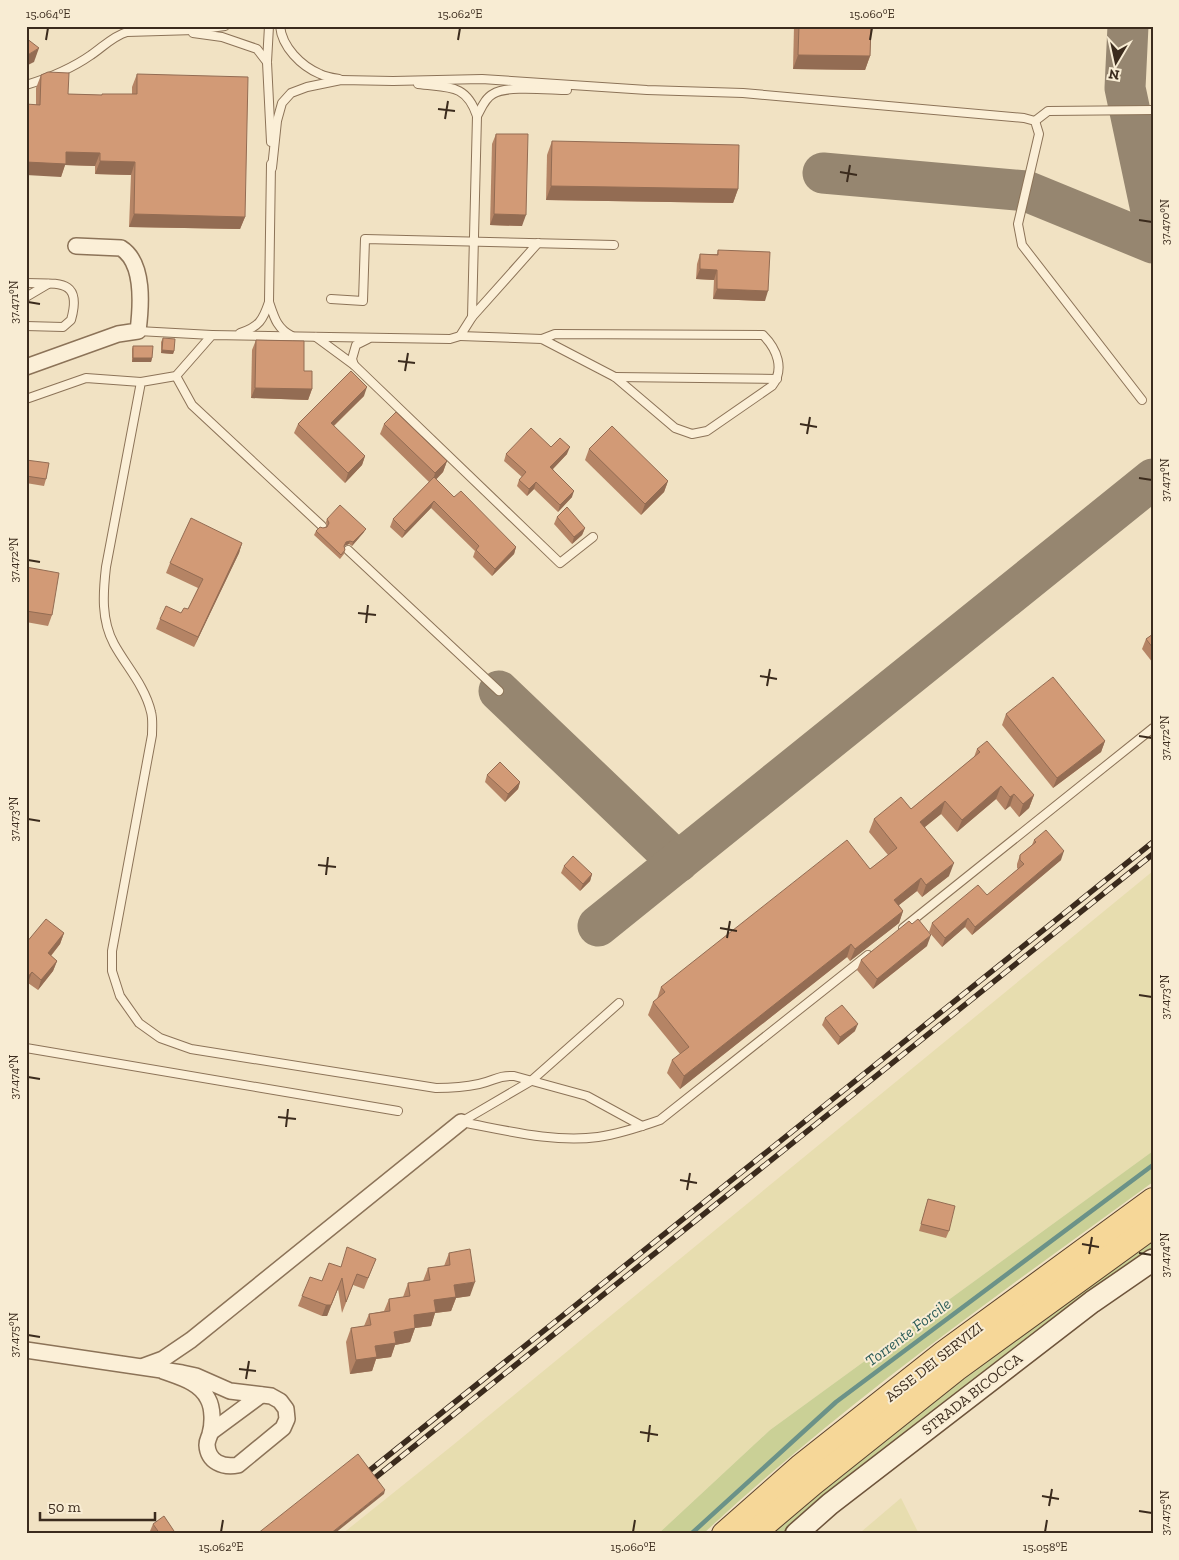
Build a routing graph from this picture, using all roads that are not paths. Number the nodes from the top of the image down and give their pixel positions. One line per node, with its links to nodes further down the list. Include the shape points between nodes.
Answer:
1 (159, 26): 7 (lane)
2 (225, 26): 5 (lane)
3 (269, 26): 8 (lane)
4 (280, 26): 9 (lane, via 284,44 299,60 320,74)
5 (178, 28): 7 (lane); 8 (lane, via 222,37 257,49)
6 (130, 29): 7 (lane); 11 (lane, via 66,70)
7 (150, 32)
8 (267, 62): 16 (lane)
9 (341, 80): 10 (lane); 16 (lane, via 291,93 282,103)
10 (394, 81): 12 (lane, via 482,80); 14 (lane, via 465,93)
11 (26, 86)
12 (647, 90): 14 (lane, via 507,89 493,94); 15 (lane, via 743,93)
13 (1153, 110): 15 (lane, via 1048,111)
14 (478, 116): 17 (lane)
15 (1034, 121): 43 (lane, via 1039,134 1018,224 1022,245)
16 (272, 168): 25 (lane)
17 (474, 242): 18 (lane); 24 (lane, via 365,239 364,301); 26 (lane)
18 (538, 243): 19 (lane); 26 (lane)
19 (614, 245)
20 (76, 246): 28 (street, via 121,248 132,257 141,298)
21 (26, 283): 22 (lane)
22 (48, 284): 23 (lane); 27 (lane, via 63,285 74,294 71,320 63,327)
23 (26, 297)
24 (331, 299)
25 (269, 302): 30 (lane, via 264,317 254,328); 31 (lane, via 280,327)
26 (472, 317): 32 (lane)
27 (26, 326)
28 (138, 331): 29 (lane); 37 (street, via 118,334)
29 (212, 334): 30 (lane); 38 (lane)
30 (234, 335): 31 (lane)
31 (296, 336): 33 (lane)
32 (460, 336): 34 (lane, via 450,339); 35 (lane)
33 (316, 337): 34 (lane); 36 (lane)
34 (372, 338): 36 (lane, via 356,345 352,359)
35 (542, 339): 39 (lane); 40 (lane, via 555,334 763,335 773,345 779,360)
36 (354, 365): 45 (lane, via 560,563)
37 (26, 367)
38 (176, 376): 41 (lane); 44 (lane, via 192,405)
39 (615, 377): 40 (lane); 40 (lane, via 675,428 692,434 707,432 772,386)
40 (777, 379)
41 (141, 382): 42 (lane, via 86,378); 53 (lane, via 104,593 104,616 113,642 141,687 151,712 152,735 112,951 112,971 120,996 139,1023 160,1038 191,1049 436,1088 481,1084 502,1076)
42 (26, 399)
43 (1142, 400)
44 (322, 526)
45 (593, 538)
46 (348, 550): 47 (lane)
47 (498, 691)
48 (1153, 728): 49 (lane)
49 (895, 934)
50 (873, 952): 56 (lane, via 677,1108 660,1120)
51 (619, 1003): 53 (lane)
52 (26, 1048): 54 (lane)
53 (531, 1081): 55 (lane); 56 (lane, via 587,1096)
54 (398, 1111)
55 (461, 1122): 56 (lane, via 556,1138 596,1137); 61 (street, via 191,1340 163,1359)
56 (642, 1126)
57 (1153, 1200): 65 (main road, ASSE DEI SERVIZI, via 944,1353 800,1467)
58 (1153, 1226): 66 (main road, ASSE DEI SERVIZI, via 956,1369)
59 (1153, 1260): 67 (main road, STRADA BICOCCA, via 1076,1314)
60 (26, 1350): 61 (street)
61 (140, 1367): 62 (street)
62 (163, 1371): 63 (street, via 196,1376 230,1391); 64 (street, via 192,1382 203,1390 212,1410)
63 (261, 1395): 64 (street); 64 (street, via 280,1400 286,1409 287,1419 283,1428 238,1465 222,1466 215,1462 207,1448)
64 (211, 1432)
65 (724, 1534)
66 (753, 1534)
67 (796, 1534)

